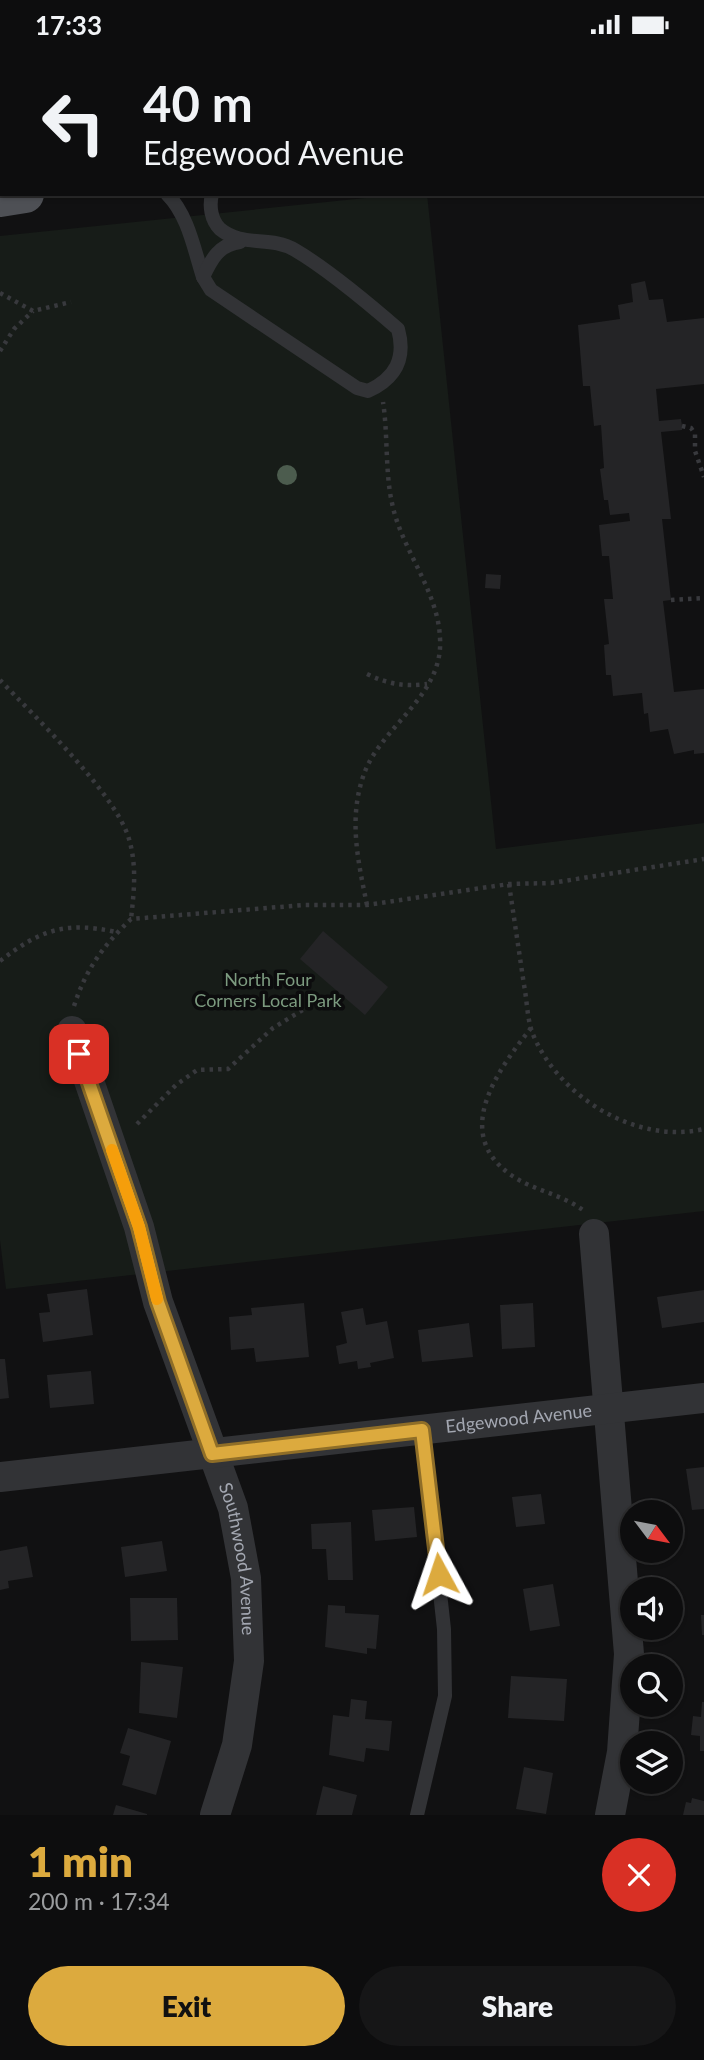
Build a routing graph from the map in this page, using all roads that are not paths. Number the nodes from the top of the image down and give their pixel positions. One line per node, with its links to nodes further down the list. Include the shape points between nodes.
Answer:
1 (169, 196): 4 (lane, via 188,229)
2 (212, 196): 3 (lane, via 209,206 218,227)
3 (240, 242): 4 (lane, via 227,244 212,258); 4 (lane, via 274,241 295,250 398,329 403,352 389,378 368,391 357,388 211,290)
4 (203, 277)
5 (72, 1031): 10 (street, Southwood Avenue, via 139,1227 158,1302)
6 (594, 1234): 8 (street)
7 (704, 1398): 8 (street, Edgewood Avenue)
8 (608, 1409): 9 (street, Edgewood Avenue); 14 (street, via 629,1654 622,1752)
9 (422, 1430): 10 (street, Edgewood Avenue); 13 (lane, via 444,1629 445,1696)
10 (212, 1454): 11 (street, Edgewood Avenue); 12 (street, Southwood Avenue, via 233,1508 246,1578 249,1661 237,1745)
11 (0, 1477)
12 (215, 1815)
13 (417, 1815)
14 (610, 1815)

